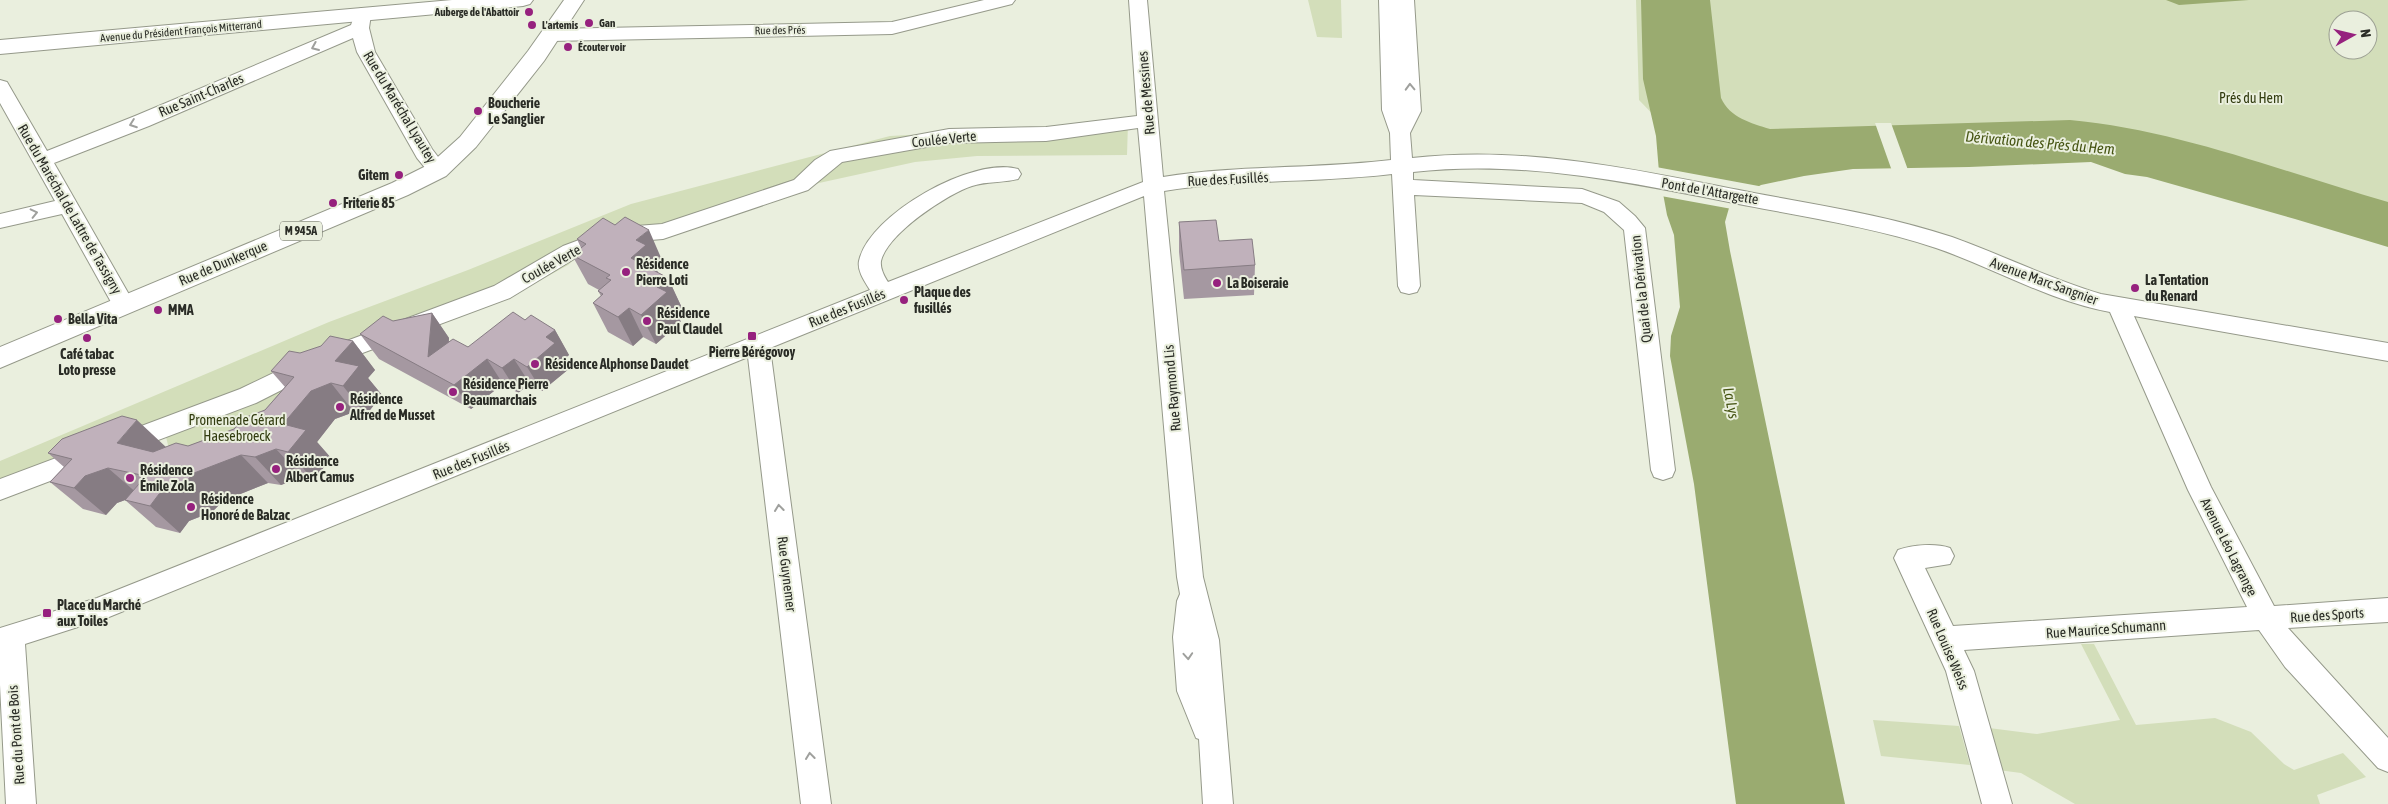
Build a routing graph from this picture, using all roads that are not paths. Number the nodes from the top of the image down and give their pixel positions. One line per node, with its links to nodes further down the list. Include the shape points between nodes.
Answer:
1 (523, 0): 8 (main road, Avenue du Président François Mitterrand)
2 (574, 0): 9 (main road, Rue de Dunkerque / M 945A)
3 (997, 0): 4 (street, Rue des Prés); 9 (street, Rue des Prés, via 892,28)
4 (1006, 0)
5 (1138, 0): 12 (street, Rue de Messines)
6 (1388, 0): 13 (street, via 1392,110)
7 (1405, 0): 13 (street, one-way to 7, via 1410,115)
8 (361, 21): 10 (main road, Avenue du Président François Mitterrand); 14 (street, Rue Saint-Charles, one-way to 14, via 142,121); 15 (street, Rue du Maréchal Lyautey, via 370,58 424,153)
9 (551, 35): 15 (main road, Rue de Dunkerque / M 945A, via 468,142)
10 (0, 47)
11 (0, 86): 14 (street, Rue du Maréchal de Lattre de Tassigny)
12 (1149, 121): 19 (street, Rue de Messines); 31 (street, Coulée Verte, via 1046,134 949,136 837,156 823,162 816,173 801,185 662,231 611,236 571,251 502,292 326,358 240,400)
13 (1400, 133): 18 (street)
14 (42, 160): 20 (street, Rue du Maréchal de Lattre de Tassigny)
15 (438, 170): 25 (main road, Rue de Dunkerque / M 945A)
16 (1011, 174): 24 (street, via 975,178 954,186 893,229 878,246 870,263)
17 (1626, 175): 18 (street, Rue des Fusillés, via 1511,160 1456,160); 21 (street, Pont de l'Attargette)
18 (1403, 176): 19 (street, Rue des Fusillés, via 1339,173 1196,179); 23 (street); 30 (street, Quai de la Dérivation, via 1582,196 1620,211 1634,228)
19 (1153, 186): 24 (street, Rue des Fusillés); 40 (street, Rue Raymond Lis, via 1192,590 1186,637 1191,692 1213,753)
20 (68, 205): 22 (street, one-way to 20); 25 (street, Rue du Maréchal de Lattre de Tassigny)
21 (1794, 206): 26 (street, Avenue Marc Sangnier, via 1924,236 2070,293)
22 (0, 221)
23 (1409, 286)
24 (883, 293): 27 (street, Rue des Fusillés)
25 (124, 305): 29 (main road, Rue de Dunkerque / M 945A)
26 (2118, 305): 28 (street, Avenue Marc Sangnier); 34 (street, Avenue Léo Lagrange, via 2200,490)
27 (758, 344): 36 (street, Rue des Fusillés); 39 (street, Rue Guynemer, one-way to 27)
28 (2388, 352)
29 (0, 358)
30 (1663, 470)
31 (0, 490)
32 (1941, 556): 35 (street, Rue Louise Weiss, via 1907,558)
33 (2388, 610): 34 (street, Rue des Sports)
34 (2266, 619): 35 (street, Rue Maurice Schumann); 37 (street, Avenue Léo Lagrange, via 2295,658)
35 (1946, 639): 41 (street, Rue Louise Weiss, via 1965,686)
36 (6, 644): 38 (street, Rue du Pont de Bois)
37 (2388, 758)
38 (21, 804)
39 (816, 804)
40 (1218, 804)
41 (1997, 804)

